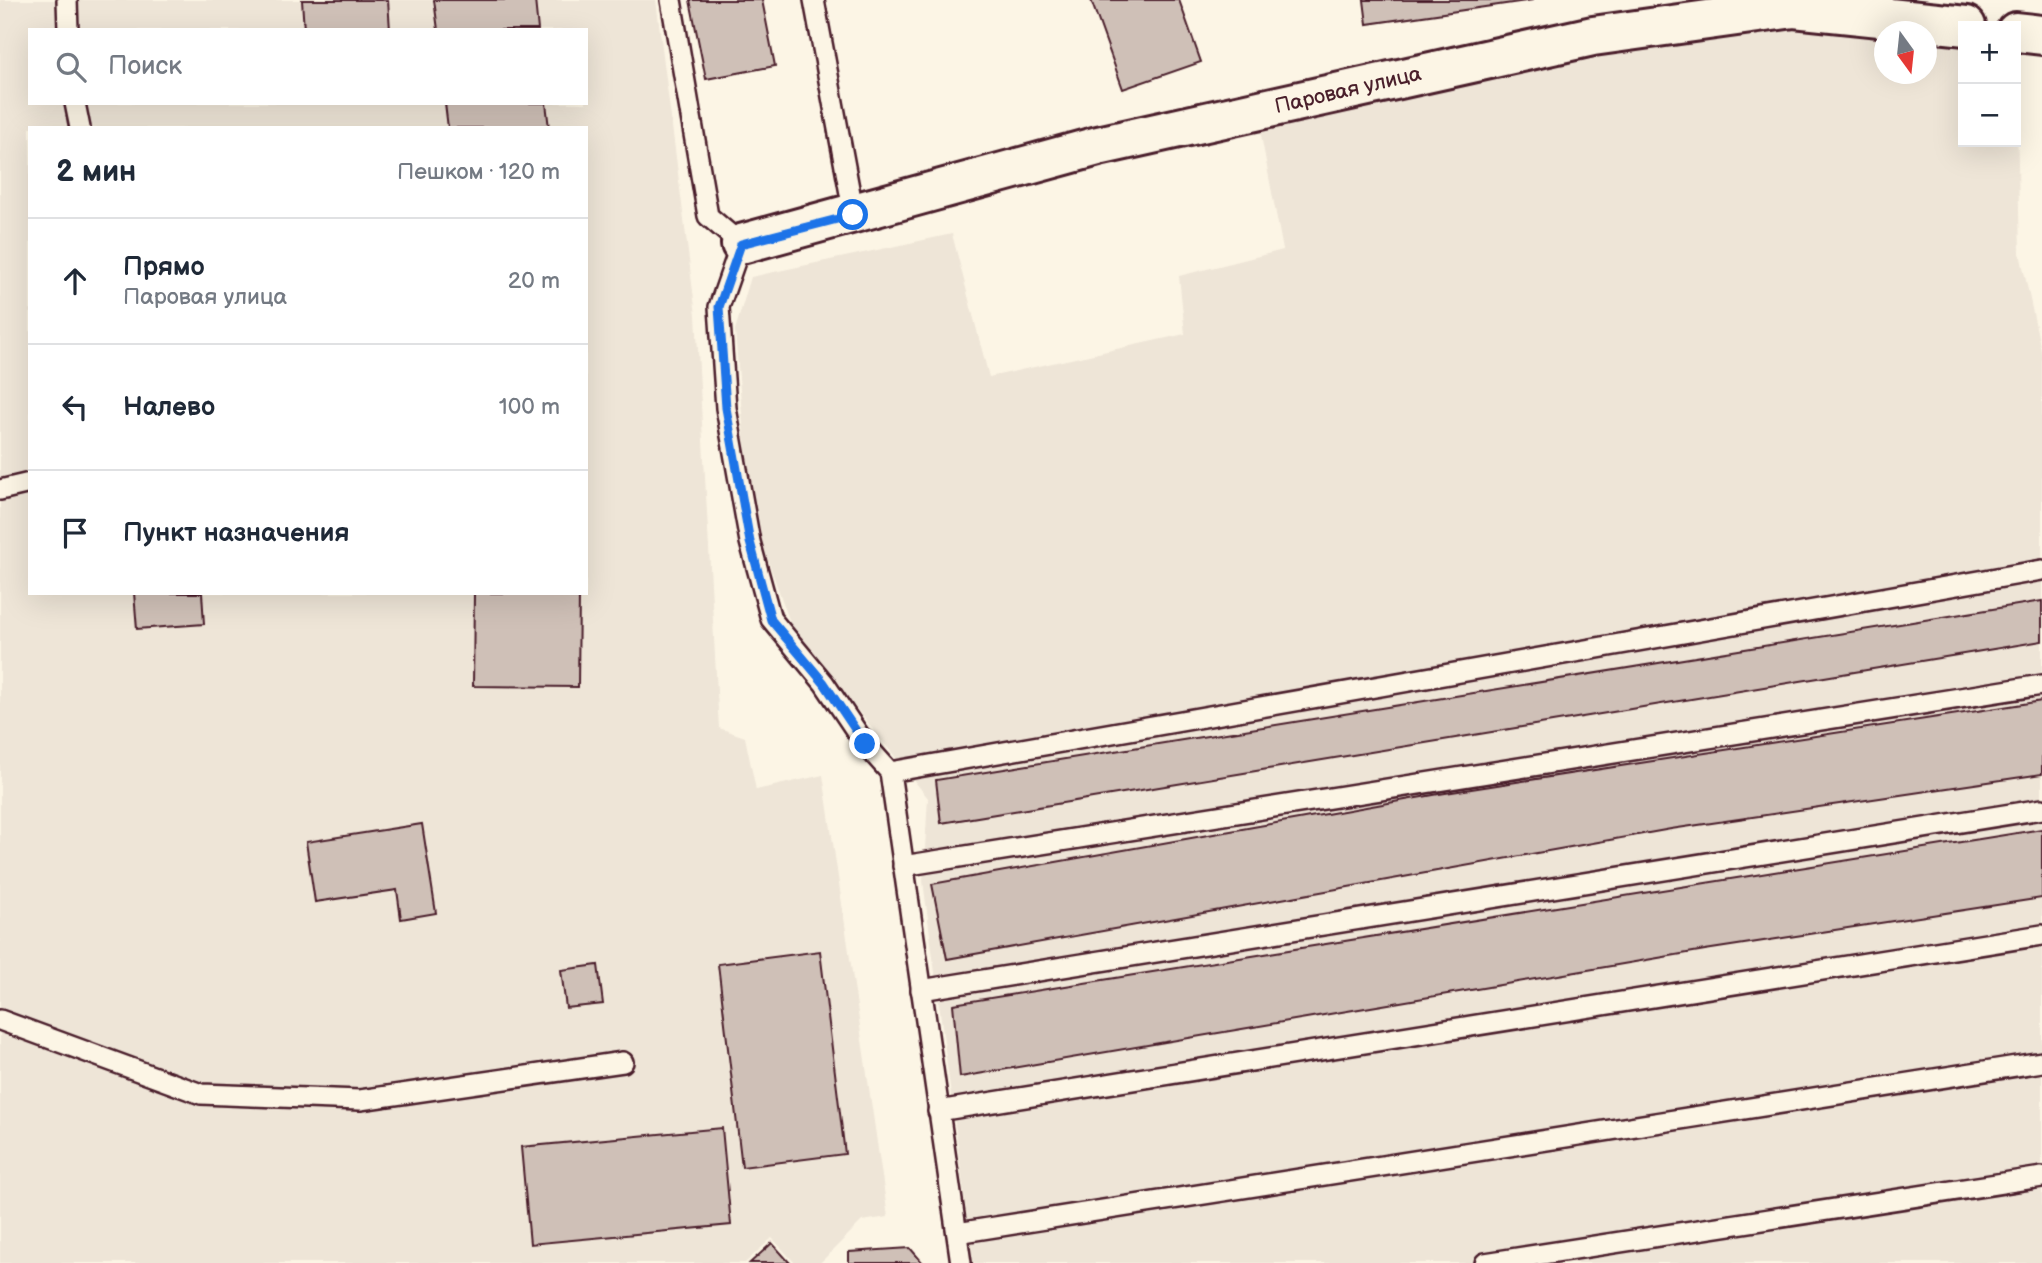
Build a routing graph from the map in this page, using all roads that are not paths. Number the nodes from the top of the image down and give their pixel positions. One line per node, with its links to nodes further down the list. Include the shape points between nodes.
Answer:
1 (67, 0): 5 (lane)
2 (671, 0): 11 (lane, via 708,216)
3 (814, 0): 10 (lane)
4 (1958, 25): 10 (street, Паровая улица, via 1794,8 1593,36 1098,146)
5 (68, 28)
6 (2021, 33): 7 (street)
7 (2042, 35)
8 (75, 105): 9 (lane)
9 (80, 126)
10 (853, 215): 11 (street, Паровая улица)
11 (741, 244): 16 (lane, via 719,307 726,408 750,542 771,620)
12 (28, 483): 13 (lane)
13 (0, 490)
14 (2042, 570): 16 (lane)
15 (2042, 685): 18 (lane)
16 (890, 772): 18 (lane)
17 (2042, 809): 20 (lane)
18 (904, 866): 20 (lane)
19 (2042, 935): 24 (lane)
20 (921, 990): 24 (lane)
21 (0, 1020): 22 (lane, via 201,1094 360,1100)
22 (623, 1062)
23 (2042, 1062): 26 (lane)
24 (938, 1111): 26 (lane)
25 (2042, 1177): 28 (lane)
26 (957, 1233): 27 (lane)
27 (961, 1263)
28 (1485, 1263)

